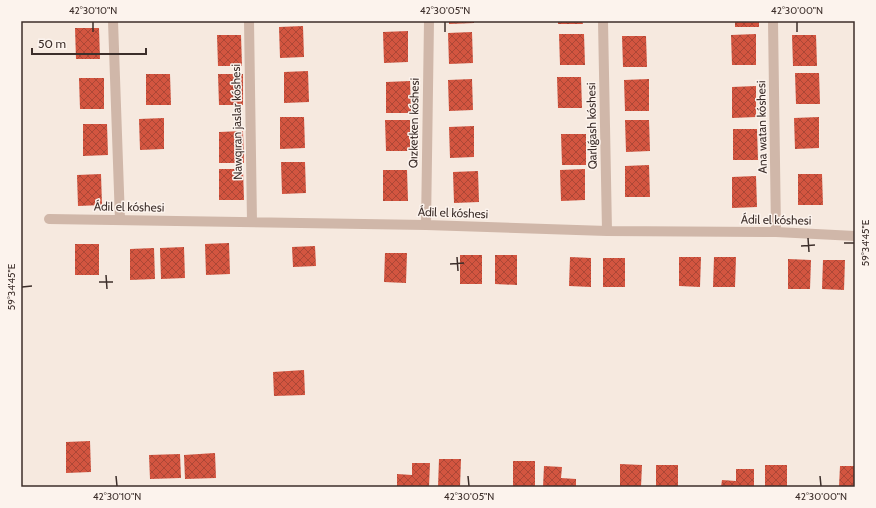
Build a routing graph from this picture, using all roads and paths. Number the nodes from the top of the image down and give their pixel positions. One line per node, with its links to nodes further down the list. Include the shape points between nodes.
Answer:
1 (113, 21): 7 (street)
2 (249, 21): 8 (street, Nawqıran jaslar kóshesi)
3 (429, 21): 9 (street, Qızketken kóshesi)
4 (603, 21): 10 (street, Qarlıǵash kóshesi)
5 (773, 21): 11 (street, Ana watan kóshesi)
6 (49, 219): 7 (street, Ádil el kóshesi)
7 (120, 220): 8 (street, Ádil el kóshesi)
8 (252, 222): 9 (street, Ádil el kóshesi)
9 (426, 225): 10 (street, Ádil el kóshesi)
10 (607, 231): 11 (street, Ádil el kóshesi)
11 (776, 232): 12 (street, Ádil el kóshesi)
12 (855, 236)

